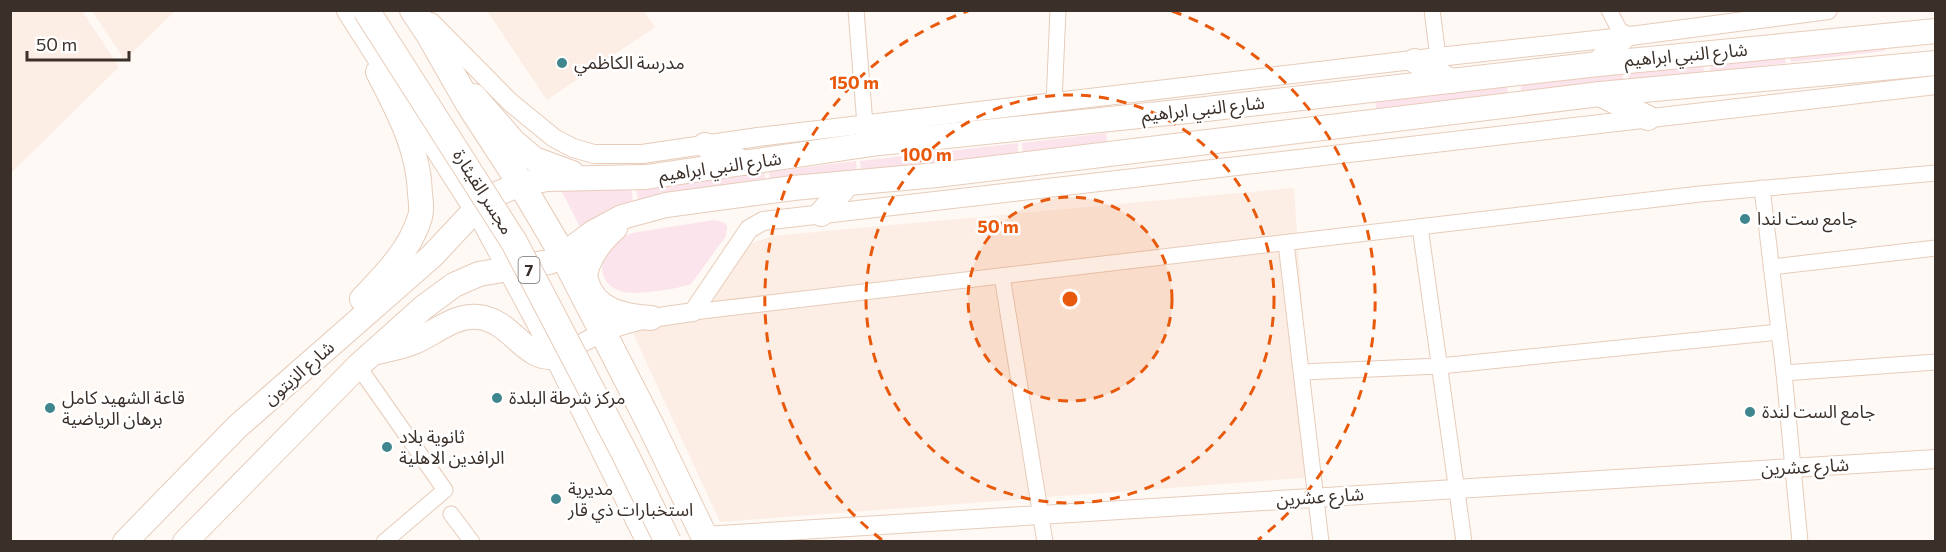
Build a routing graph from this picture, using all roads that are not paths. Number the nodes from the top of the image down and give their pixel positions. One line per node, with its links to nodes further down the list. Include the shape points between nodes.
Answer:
1 (349, 10): 25 (highway); 56 (main road, via 406,128 420,173 421,214 406,248 380,281)
2 (366, 10): 69 (highway, مجسر القيثارة / 7, bridge, via 514,242)
3 (385, 10): 63 (highway, مجسر القيثارة / 7, via 528,234 640,447)
4 (413, 10): 14 (highway)
5 (420, 10): 27 (street, via 510,102 573,148 594,154 642,154)
6 (856, 10): 24 (street)
7 (1058, 10): 20 (street)
8 (1432, 10): 13 (street)
9 (1609, 10): 12 (street)
10 (1828, 10): 12 (street)
11 (1935, 30): 16 (main road, شارع النبي ابراهيم)
12 (1623, 37): 13 (street); 16 (main road)
13 (1427, 59): 17 (main road); 20 (street)
14 (445, 61): 21 (highway); 30 (main road, via 514,142 534,159)
15 (1935, 63): 19 (main road, شارع النبي ابراهيم)
16 (1598, 64): 17 (main road, شارع النبي ابراهيم)
17 (1451, 81): 22 (main road, شارع النبي ابراهيم)
18 (1935, 85): 23 (street)
19 (1600, 94): 23 (main road); 26 (main road, شارع النبي ابراهيم)
20 (1054, 103): 24 (street)
21 (469, 104): 25 (highway, via 470,121 458,132 442,138); 32 (highway)
22 (1233, 106): 26 (main road); 28 (main road, شارع النبي ابراهيم, via 879,143)
23 (1648, 118): 36 (street)
24 (865, 125): 27 (street)
25 (427, 130): 34 (highway)
26 (1238, 138): 31 (main road, شارع النبي ابراهيم)
27 (705, 145): 28 (main road)
28 (744, 163): 30 (main road, شارع النبي ابراهيم, via 646,177)
29 (1935, 173): 33 (street)
30 (582, 177): 32 (main road, شارع النبي ابراهيم)
31 (848, 183): 35 (main road, شارع النبي ابراهيم, via 666,205); 36 (main road)
32 (521, 184): 34 (main road, شارع النبي ابراهيم); 40 (highway)
33 (1762, 188): 37 (street); 41 (street)
34 (477, 208): 43 (highway); 56 (main road, شارع الزيتون, via 432,256)
35 (630, 214): 40 (main road, شارع النبي ابراهيم, via 594,232); 42 (main road, via 609,234)
36 (821, 214): 46 (street, via 763,221 748,229)
37 (1420, 227): 38 (street); 53 (street)
38 (1286, 243): 44 (street); 54 (street)
39 (1935, 248): 41 (street)
40 (563, 255): 43 (main road, شارع النبي ابراهيم); 45 (highway)
41 (1771, 267): 48 (street)
42 (586, 269): 45 (main road); 47 (main road, via 589,288 602,304 613,312)
43 (512, 270): 50 (highway); 51 (main road, شارع الزيتون, via 479,274 454,285)
44 (1002, 276): 46 (street); 62 (street)
45 (585, 299): 49 (highway)
46 (693, 312): 47 (street)
47 (651, 318): 49 (street)
48 (1779, 332): 53 (street); 55 (street)
49 (603, 333): 50 (street); 63 (highway, via 650,424)
50 (558, 357): 51 (main road, via 536,356 499,324 473,317); 64 (highway)
51 (365, 360): 66 (main road, شارع الزيتون); 67 (street, via 445,490)
52 (1935, 362): 55 (street)
53 (1440, 366): 54 (street); 59 (street)
54 (1302, 372): 60 (street)
55 (1784, 373): 58 (street)
56 (237, 427): 65 (main road, شارع الزيتون)
57 (1935, 459): 58 (street, شارع عشرين)
58 (1793, 467): 59 (street, شارع عشرين); 73 (street)
59 (1456, 488): 60 (street, شارع عشرين); 72 (street)
60 (1317, 497): 62 (street, شارع عشرين); 71 (street)
61 (451, 514): 68 (street)
62 (1041, 514): 63 (street, شارع عشرين); 70 (street)
63 (699, 540)
64 (650, 541)
65 (125, 542)
66 (185, 542)
67 (384, 542)
68 (472, 542)
69 (668, 542)
70 (1045, 542)
71 (1321, 542)
72 (1464, 542)
73 (1800, 542)

